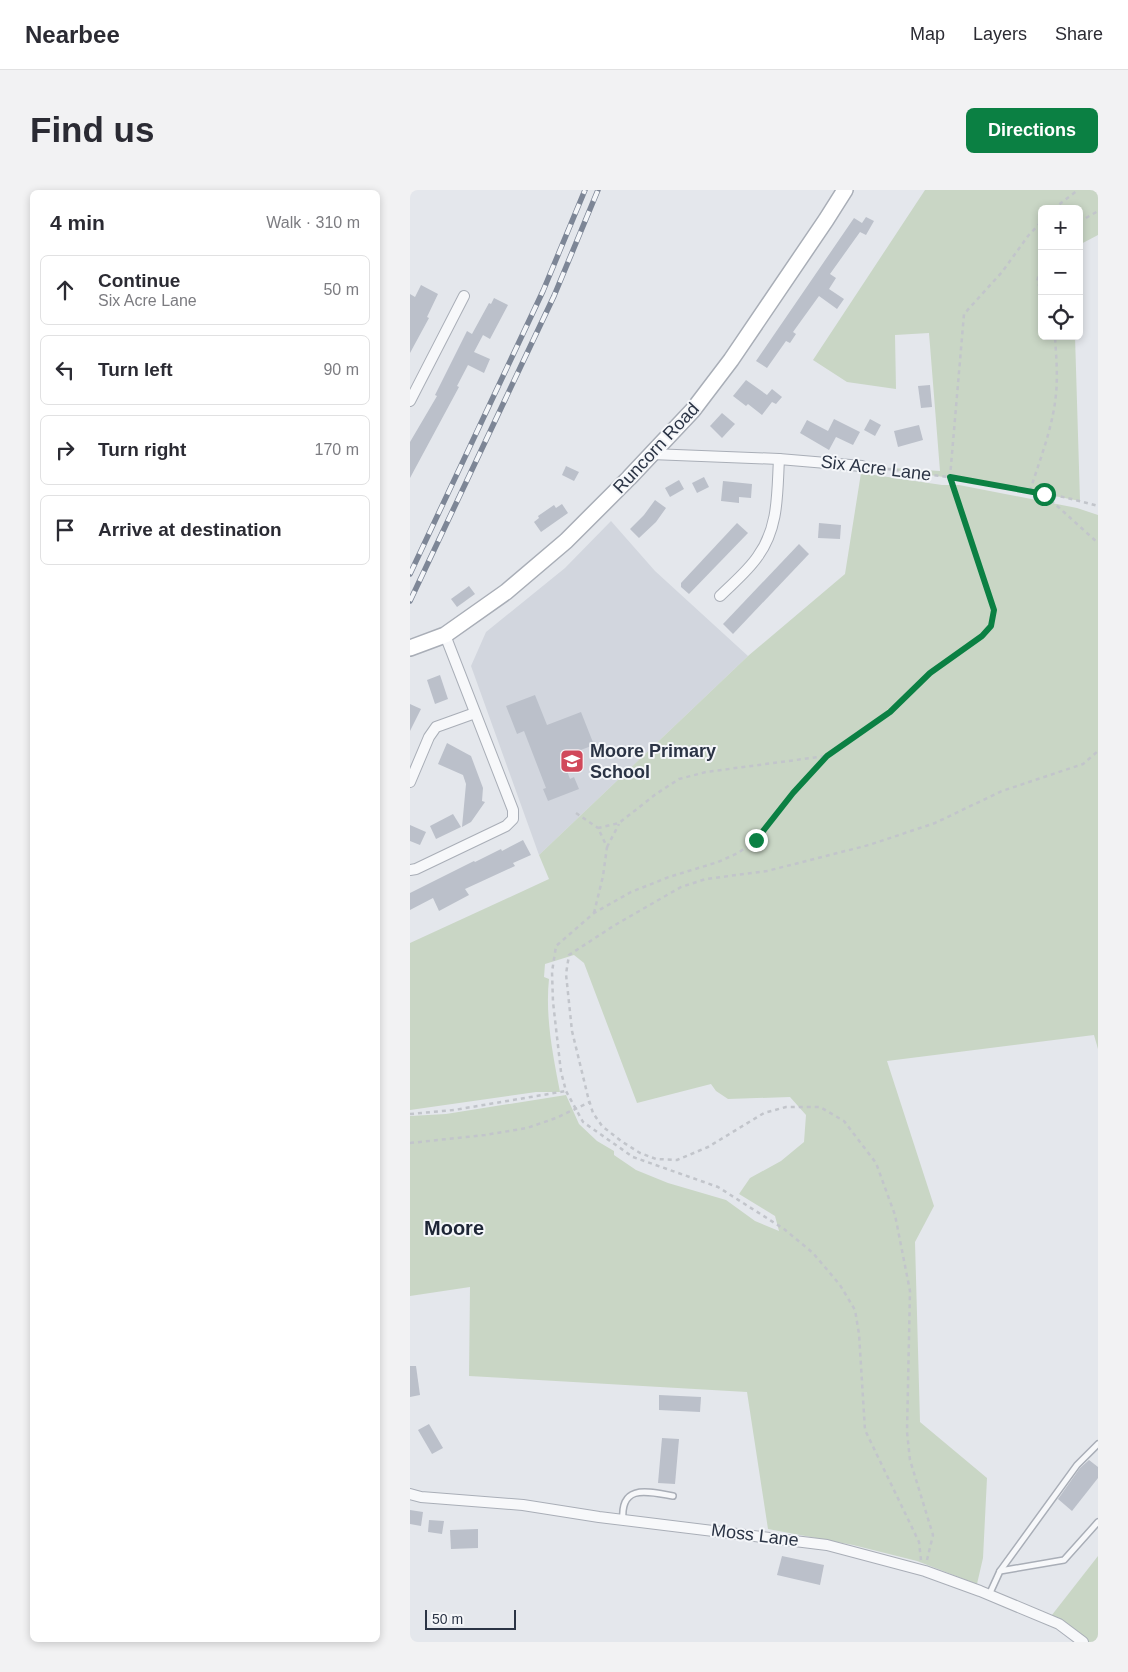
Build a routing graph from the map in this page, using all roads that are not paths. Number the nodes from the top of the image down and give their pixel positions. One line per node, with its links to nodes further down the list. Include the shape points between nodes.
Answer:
1 (845, 190): 6 (street, Runcorn Road, via 731,360 693,410)
2 (464, 296): 4 (street)
3 (410, 375): 4 (street)
4 (420, 381): 5 (street)
5 (410, 401)
6 (652, 454): 7 (street, Six Acre Lane); 10 (street, Runcorn Road, via 566,541 506,592)
7 (779, 459): 8 (street, Six Acre Lane); 9 (street, via 776,516 769,537 758,557)
8 (862, 466)
9 (720, 596)
10 (446, 635): 11 (street, Runcorn Road); 12 (street)
11 (410, 648)
12 (475, 713): 13 (street, via 436,727); 14 (street, via 513,810 512,819 506,826)
13 (410, 782)
14 (410, 870)
15 (1098, 1444): 20 (lane, via 1076,1465)
16 (410, 1494): 18 (street, Moss Lane, via 523,1505)
17 (673, 1496): 18 (lane, via 640,1491 633,1494 622,1509)
18 (623, 1520): 21 (street, Moss Lane, via 827,1545 924,1571)
19 (1098, 1522): 20 (lane, via 1064,1560)
20 (1000, 1570): 21 (lane)
21 (989, 1594): 22 (street, Moss Lane, via 1059,1624)
22 (1083, 1642)

